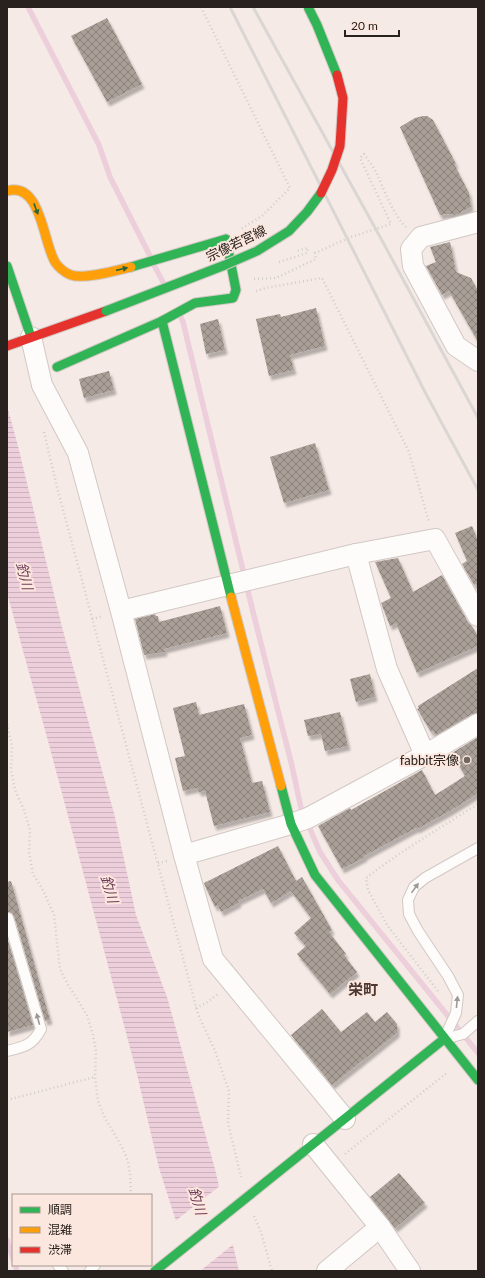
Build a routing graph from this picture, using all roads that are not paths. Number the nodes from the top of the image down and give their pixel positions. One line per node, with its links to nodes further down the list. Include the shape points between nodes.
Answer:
1 (308, 7): 6 (street, 宗像若宮線, bridge, via 335,69 343,98 340,146 322,191 307,212 289,231 257,251 106,311)
2 (7, 190): 5 (street, one-way to 5, via 21,190 29,195 34,202 50,253 61,269 71,275 82,277 137,266 226,239 236,290 233,298 194,304)
3 (478, 222): 7 (street, via 421,237 411,249 413,266 456,346)
4 (7, 266): 6 (street)
5 (162, 321): 8 (street); 10 (street)
6 (17, 342): 11 (street, via 78,453)
7 (478, 361)
8 (58, 367)
9 (356, 554): 10 (street); 12 (street, via 434,539); 14 (street, via 387,668)
10 (228, 586): 11 (street); 15 (street)
11 (121, 611): 17 (street)
12 (478, 616)
13 (478, 724): 14 (street)
14 (425, 755): 15 (street, via 308,818)
15 (291, 824): 17 (street); 20 (street, via 315,875)
16 (478, 848): 20 (lane, one-way to 16, via 456,1013 458,995 409,914 408,900 414,887 425,878)
17 (184, 855): 23 (street, via 213,959)
18 (8, 918): 21 (lane, one-way to 18, via 23,1047 36,1038 41,1029)
19 (478, 1022): 20 (lane, via 463,1034)
20 (444, 1039): 22 (street); 23 (street)
21 (7, 1051)
22 (478, 1080)
23 (345, 1119): 24 (street)
24 (313, 1144): 25 (street); 26 (street)
25 (380, 1227): 27 (street); 28 (street)
26 (157, 1269)
27 (327, 1271)
28 (410, 1271)

